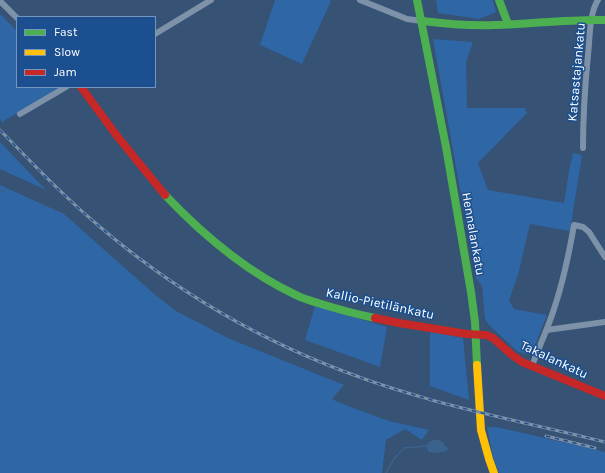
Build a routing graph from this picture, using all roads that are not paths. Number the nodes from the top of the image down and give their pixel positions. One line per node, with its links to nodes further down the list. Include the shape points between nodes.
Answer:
1 (211, 0): 12 (street)
2 (360, 0): 10 (street, via 408,19)
3 (417, 0): 10 (street, Hennalankatu)
4 (499, 0): 11 (street)
5 (598, 0): 8 (street, Katsastajankatu)
6 (0, 1): 7 (street)
7 (16, 17)
8 (592, 20): 9 (street); 11 (street); 16 (street, Katsastajankatu, via 584,99)
9 (605, 20)
10 (422, 21): 11 (street, via 469,26); 20 (street, Hennalankatu, via 470,284)
11 (508, 24)
12 (156, 33)
13 (64, 88): 15 (street)
14 (82, 88): 20 (street, Kallio-Pietilänkatu, via 117,136 180,210 210,238 262,276 299,297 346,312)
15 (20, 114)
16 (583, 148)
17 (605, 257): 19 (street, via 588,232 583,227 574,225 565,270)
18 (605, 322): 19 (street)
19 (547, 330): 21 (street)
20 (475, 334): 21 (street, Takalankatu, via 494,338 512,355); 23 (street, Hennalankatu, via 482,430)
21 (532, 366): 22 (street, Takalankatu)
22 (605, 396)
23 (494, 473)

